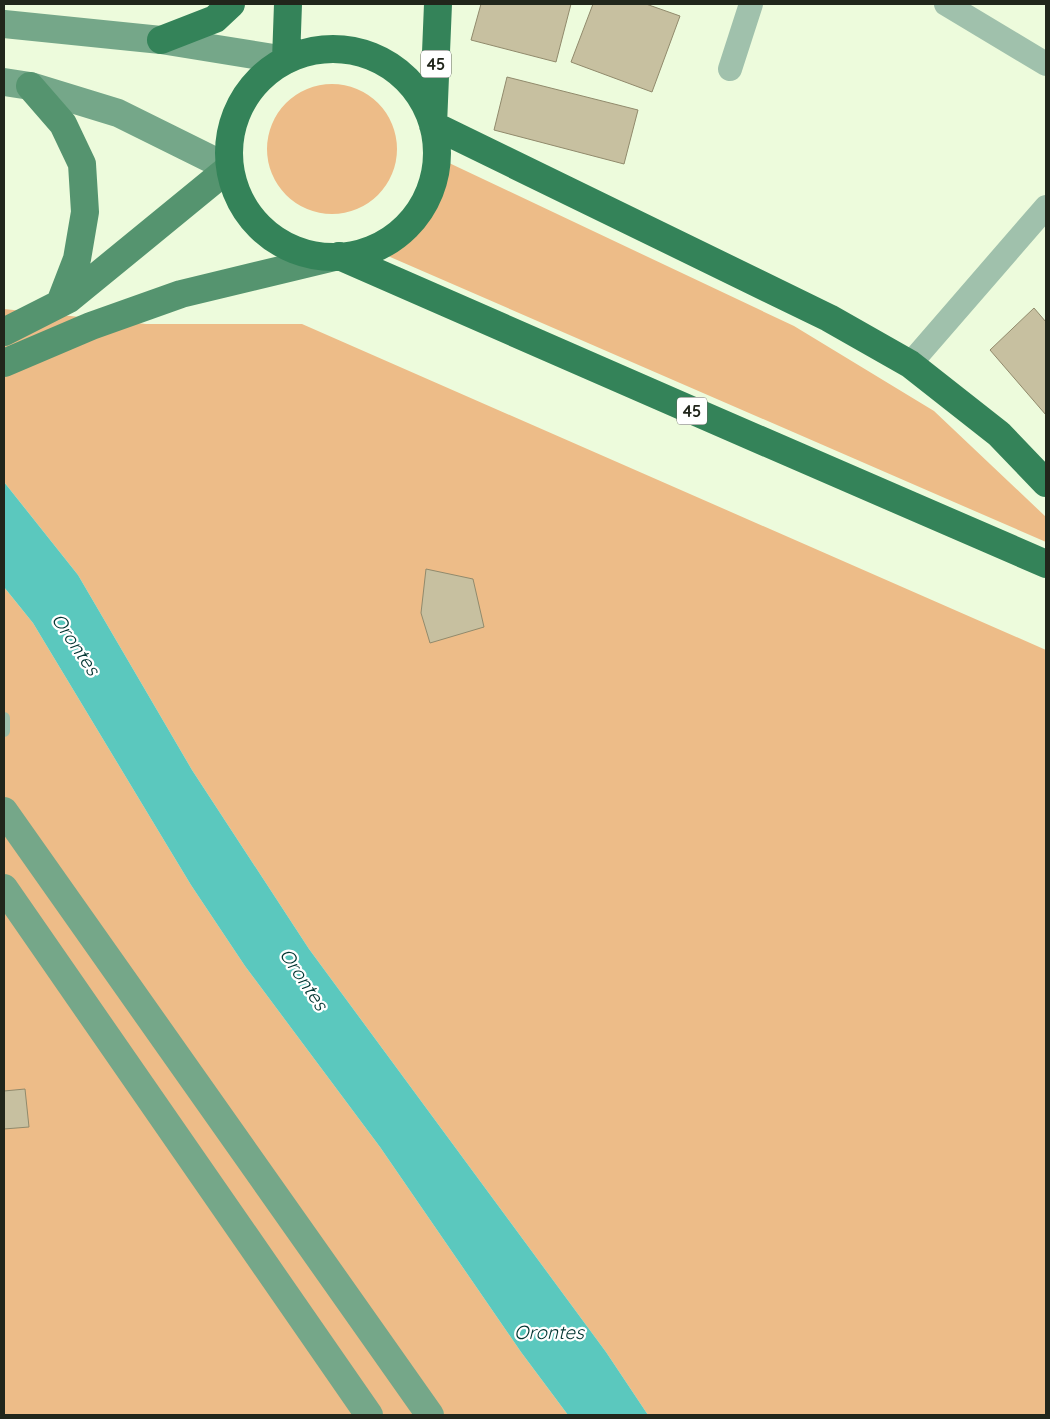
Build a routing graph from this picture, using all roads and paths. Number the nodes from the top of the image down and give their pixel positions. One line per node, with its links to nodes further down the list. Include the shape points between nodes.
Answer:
1 (231, 4): 7 (highway, via 215,19)
2 (288, 4): 8 (highway)
3 (438, 4): 12 (highway, 45)
4 (751, 4): 10 (street)
5 (946, 4): 9 (street)
6 (4, 24): 7 (main road)
7 (161, 40): 8 (main road)
8 (286, 60): 12 (highway, via 310,51 336,49 362,53 386,64 407,80 425,103); 13 (highway, via 264,74 246,94 235,117 229,142)
9 (1046, 64)
10 (730, 69)
11 (17, 84): 13 (main road, via 118,113); 16 (main road, via 63,124 82,164 85,212 77,259)
12 (433, 124): 15 (highway, via 437,150 434,176 425,201 411,222 391,239 367,251); 19 (highway, via 829,318)
13 (229, 168): 15 (highway, via 237,193 250,216 268,234 290,248 316,255); 16 (main road)
14 (1046, 208): 19 (street)
15 (339, 256): 18 (main road, via 181,294 91,326); 21 (highway, 45)
16 (60, 303): 17 (main road)
17 (4, 332)
18 (4, 363)
19 (910, 364): 20 (highway, via 999,434)
20 (1046, 484)
21 (1046, 564)
22 (4, 718): 23 (lane)
23 (4, 731)
24 (4, 811): 27 (main road)
25 (4, 888): 26 (main road)
26 (369, 1415)
27 (430, 1415)

